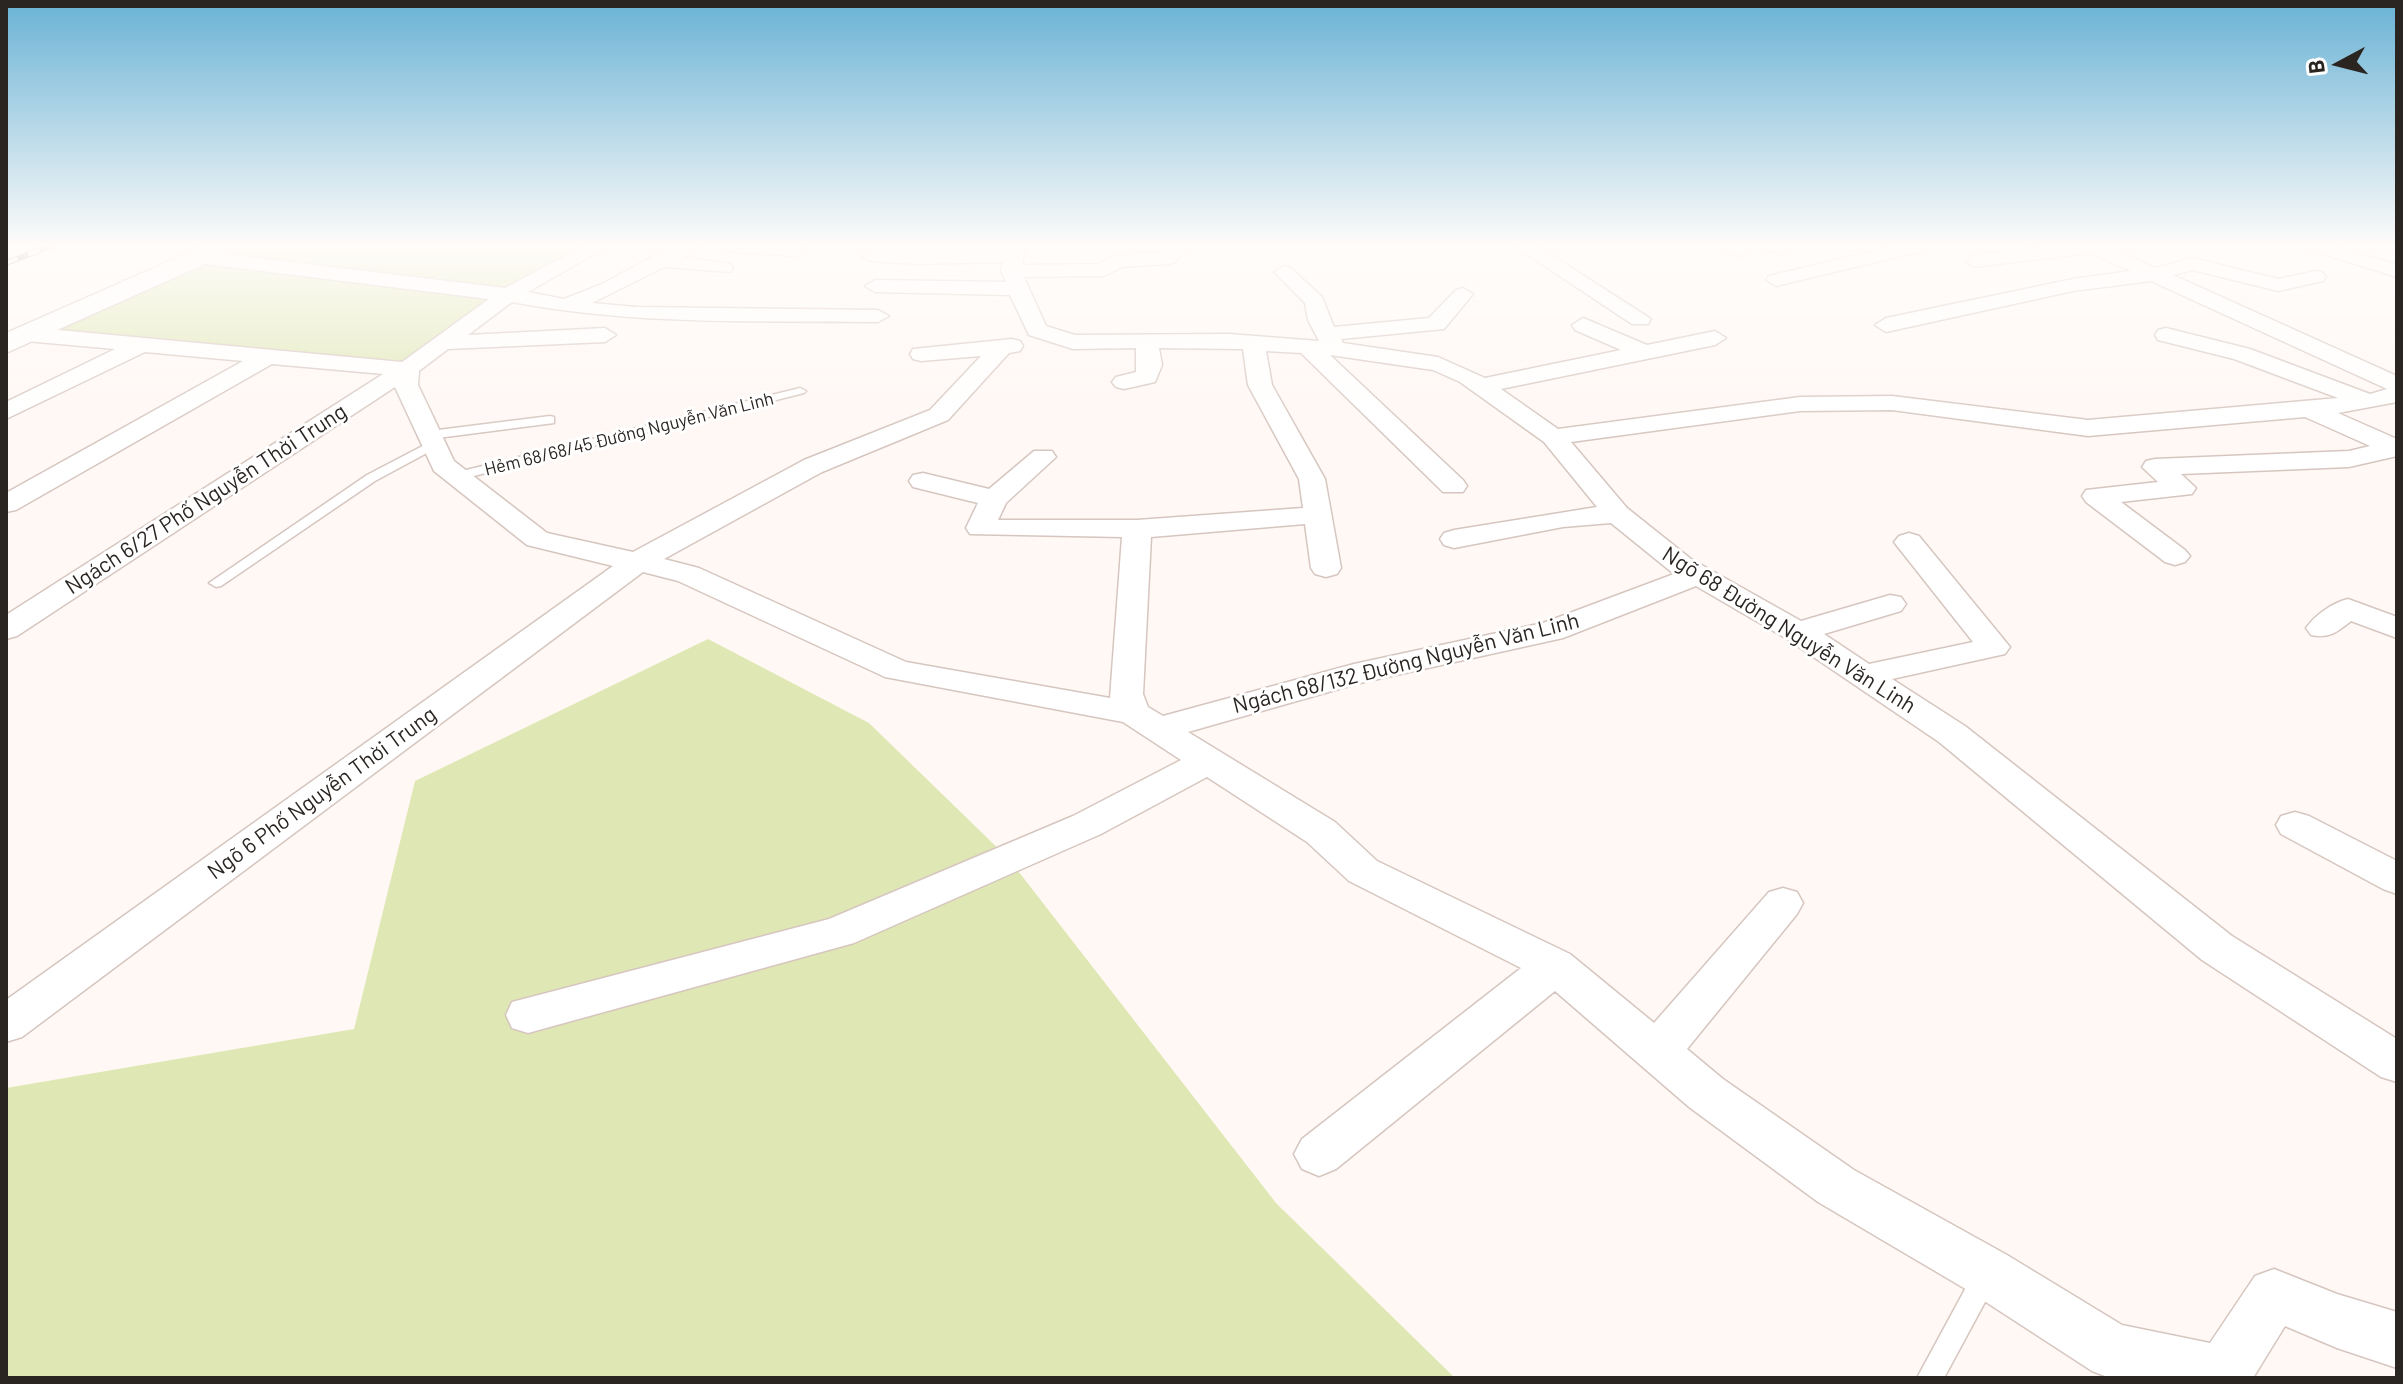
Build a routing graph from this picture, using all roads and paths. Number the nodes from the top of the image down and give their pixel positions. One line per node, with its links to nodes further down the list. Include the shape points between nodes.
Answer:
1 (81, 310): 20 (street)
2 (488, 310): 22 (street, Ngách 6/27 Phố Nguyễn Thời Trung)
3 (571, 310): 18 (street)
4 (601, 310): 11 (street)
5 (1030, 310): 17 (street, via 1037,330)
6 (1317, 310): 24 (street)
7 (1449, 310): 24 (street, via 1436,324)
8 (1625, 310): 12 (street)
9 (1958, 310): 14 (street)
10 (2231, 310): 32 (street)
11 (878, 316)
12 (1640, 319)
13 (1583, 325): 27 (street)
14 (1886, 325)
15 (605, 335): 18 (street)
16 (2166, 335): 36 (street, via 2265,362)
17 (1054, 336): 21 (street, Ngõ 68 Đường Nguyễn Văn Linh, via 1073,342); 26 (street)
18 (537, 337): 22 (street)
19 (1715, 338): 27 (street)
20 (16, 339): 25 (street)
21 (1146, 341): 23 (street, Ngõ 68 Đường Nguyễn Văn Linh); 31 (street, via 1147,377)
22 (442, 343): 30 (street, Ngách 6/27 Phố Nguyễn Thời Trung)
23 (1254, 343): 24 (street, Ngõ 68 Đường Nguyễn Văn Linh); 49 (street, via 1260,385 1312,479)
24 (1323, 343): 33 (street, Ngõ 68 Đường Nguyễn Văn Linh, via 1438,364); 45 (street)
25 (141, 345): 29 (street); 38 (street)
26 (1001, 348): 28 (street); 54 (street, Ngõ 6 Phố Nguyễn Thời Trung, via 939,415 813,466)
27 (1645, 353): 33 (street)
28 (921, 354)
29 (269, 356): 30 (street); 47 (street)
30 (407, 369): 41 (street, via 406,385); 61 (street, Ngách 6/27 Phố Nguyễn Thời Trung)
31 (1124, 382)
32 (2397, 385)
33 (1482, 386): 40 (street, Ngõ 68 Đường Nguyễn Văn Linh)
34 (800, 391): 43 (lane, Hẻm 68/68/45 Đường Nguyễn Văn Linh)
35 (2397, 394): 36 (street)
36 (2368, 402): 37 (street)
37 (2309, 409): 40 (street, via 2088,428 1892,403 1800,404); 53 (street, via 2396,448 2349,459 2155,467 2182,488 2096,496)
38 (6, 412)
39 (550, 420): 41 (lane)
40 (1553, 437): 48 (street, Ngõ 68 Đường Nguyễn Văn Linh)
41 (432, 439): 43 (street, via 443,465); 57 (lane)
42 (1043, 457): 46 (street)
43 (458, 476): 54 (street, via 537,539)
44 (923, 481): 46 (street)
45 (1453, 486)
46 (994, 499): 50 (street, via 980,528)
47 (6, 504)
48 (1617, 514): 51 (street); 56 (street, Ngõ 68 Đường Nguyễn Văn Linh)
49 (1318, 515): 50 (street); 55 (street)
50 (1137, 529): 64 (street, via 1126,694)
51 (1454, 539)
52 (1909, 542): 63 (street, via 1994,647)
53 (2175, 556)
54 (639, 561): 64 (street, via 688,574 897,670); 71 (street, Ngõ 6 Phố Nguyễn Thời Trung)
55 (1326, 568)
56 (1698, 575): 62 (street, Ngõ 68 Đường Nguyễn Văn Linh); 64 (street, Ngách 68/132 Đường Nguyễn Văn Linh, via 1552,631)
57 (216, 583)
58 (1890, 604): 62 (street)
59 (2322, 628): 60 (street, via 2348,608)
60 (2397, 628)
61 (6, 629)
62 (1798, 632): 63 (street, Ngõ 68 Đường Nguyễn Văn Linh)
63 (1863, 675): 73 (street, Ngõ 68 Đường Nguyễn Văn Linh, via 1952,734 2217,948)
64 (1145, 721): 65 (street)
65 (1208, 761): 69 (street, via 1321,832 1363,871); 70 (street, via 1087,825 839,932)
66 (2295, 825): 67 (street)
67 (2397, 879)
68 (1783, 903): 72 (street)
69 (1555, 966): 72 (street); 74 (street)
70 (528, 1015)
71 (6, 1024)
72 (1657, 1052): 75 (street, via 1836,1186)
73 (2397, 1063)
74 (1319, 1154)
75 (1988, 1273): 77 (street, via 2112,1351); 78 (lane)
76 (2397, 1340): 77 (street, via 2274,1295)
77 (2224, 1376)
78 (1930, 1378)

